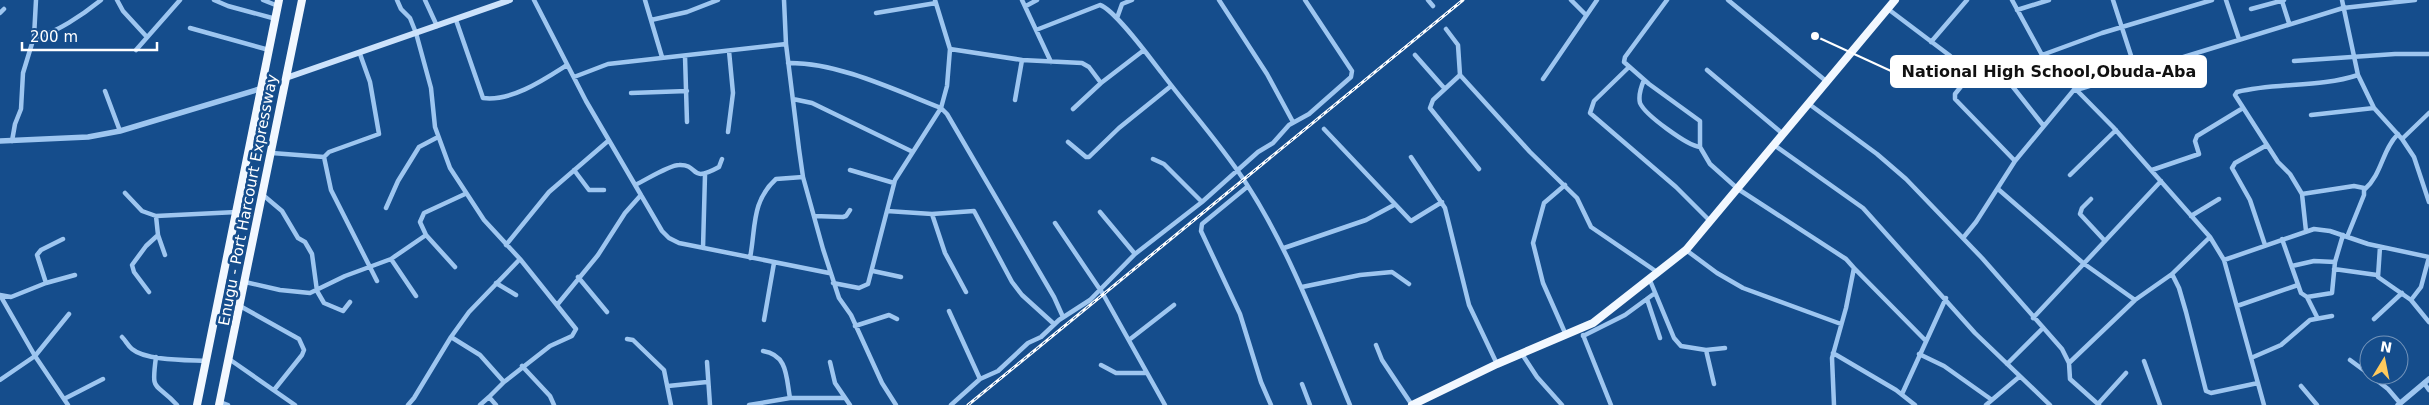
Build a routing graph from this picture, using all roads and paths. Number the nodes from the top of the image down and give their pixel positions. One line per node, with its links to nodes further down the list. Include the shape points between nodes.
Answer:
1 (36, 0): 58 (street)
2 (101, 0): 58 (street, via 47,34)
3 (117, 0): 57 (street)
4 (180, 0): 57 (street)
5 (214, 0): 47 (street)
6 (263, 0): 37 (street)
7 (302, 0): 86 (highway, Enugu - Port Harcourt Expressway)
8 (397, 0): 56 (street)
9 (425, 0): 51 (street)
10 (510, 0): 48 (main road)
11 (534, 0): 79 (street)
12 (645, 0): 49 (street)
13 (718, 0): 49 (street, via 687,12)
14 (784, 0): 61 (street)
15 (1022, 0): 38 (street)
16 (1037, 0): 38 (street)
17 (1132, 0): 46 (street, via 1122,4)
18 (1220, 0): 108 (street)
19 (1305, 0): 108 (street, via 1352,72 1351,77 1309,114)
20 (1428, 0): 39 (street)
21 (1571, 0): 45 (street)
22 (1597, 0): 45 (street)
23 (1667, 0): 80 (street, via 1625,58 1624,62)
24 (1728, 0): 89 (street)
25 (1895, 0): 41 (highway)
26 (1967, 0): 60 (street)
27 (2012, 0): 43 (street)
28 (2049, 0): 43 (street)
29 (2113, 0): 53 (street)
30 (2212, 0): 53 (street)
31 (2226, 0): 59 (street)
32 (2283, 0): 42 (street); 50 (street)
33 (2342, 0): 40 (street)
34 (2415, 0): 35 (street)
35 (2400, 1): 40 (street)
36 (935, 2): 44 (street); 62 (street)
37 (279, 3): 47 (highway, Enugu - Port Harcourt Expressway)
38 (1026, 6): 55 (street)
39 (1433, 6)
40 (2343, 8): 50 (street); 73 (street)
41 (1888, 9): 60 (street); 89 (highway)
42 (2251, 9)
43 (2017, 10): 70 (street)
44 (876, 13)
45 (1586, 15): 87 (street)
46 (1117, 18): 55 (street, via 1106,7 1095,6); 65 (street)
47 (276, 19): 64 (highway, Enugu - Port Harcourt Expressway)
48 (456, 20): 51 (main road); 79 (street, via 483,98 500,97 534,86)
49 (651, 20): 72 (street)
50 (2289, 23): 59 (street)
51 (437, 26): 56 (main road)
52 (190, 28): 64 (street)
53 (2122, 28): 70 (street); 82 (street)
54 (1446, 29): 83 (street, via 1458,45)
55 (1036, 30): 76 (street)
56 (416, 33): 67 (main road); 116 (street, via 431,88)
57 (146, 36): 63 (street)
58 (34, 37): 119 (street, via 23,73 21,109)
59 (2240, 39): 82 (street)
60 (1931, 42): 131 (street, via 1955,60 1966,75 1955,99)
61 (786, 44): 66 (street); 77 (street)
62 (950, 49): 74 (street); 101 (street)
63 (136, 50)
64 (270, 50): 92 (highway, Enugu - Port Harcourt Expressway)
65 (1144, 50): 90 (street); 91 (street)
66 (729, 52): 71 (street); 113 (street, via 733,93)
67 (360, 54): 86 (main road); 127 (street, via 370,82 379,134 329,152)
68 (2429, 54): 73 (street)
69 (1415, 55): 93 (street)
70 (2042, 55): 94 (street)
71 (685, 56): 72 (street); 96 (street)
72 (662, 58): 85 (street, via 608,64)
73 (2353, 58): 75 (street); 84 (street)
74 (1022, 60): 76 (street); 99 (street)
75 (2294, 61)
76 (1051, 62): 90 (street, via 1086,64)
77 (788, 63): 98 (street); 101 (street, via 807,63 872,80)
78 (1994, 63): 109 (street)
79 (567, 65): 85 (street)
80 (1629, 67): 88 (street); 169 (street, via 1594,101 1590,113 1676,187)
81 (1708, 70): 114 (street)
82 (2136, 71): 94 (street)
83 (1460, 75): 93 (street); 142 (street, via 1530,152)
84 (2358, 75): 102 (street, via 2237,92 2235,97); 103 (street)
85 (574, 77): 120 (street)
86 (286, 78): 126 (highway, Enugu - Port Harcourt Expressway)
87 (1543, 79)
88 (1644, 80): 124 (street, via 1700,121); 124 (street, via 1641,105 1667,128 1691,145)
89 (1826, 81): 100 (highway)
90 (1101, 83): 104 (street)
91 (1171, 86): 121 (street, via 1089,157); 136 (street)
92 (263, 88): 112 (street); 163 (highway, Enugu - Port Harcourt Expressway)
93 (1445, 89): 132 (street, via 1431,103 1431,110)
94 (2076, 90): 109 (street); 111 (street)
95 (105, 91): 112 (street)
96 (687, 92): 97 (street); 107 (street)
97 (631, 93)
98 (793, 99): 125 (street, via 812,103); 139 (street)
99 (1015, 100)
100 (1809, 104): 114 (highway); 176 (street, via 1888,163)
101 (940, 108): 125 (street); 243 (street, via 950,117)
102 (2243, 108): 123 (street); 135 (street, via 2197,136 2198,154)
103 (2374, 108): 106 (street); 115 (street)
104 (1073, 109)
105 (2429, 113): 117 (street)
106 (2311, 115)
107 (686, 122)
108 (1293, 122): 136 (street)
109 (2043, 125): 131 (street)
110 (1324, 129): 159 (street)
111 (2116, 130): 135 (street); 138 (street)
112 (120, 131): 119 (street, via 88,137)
113 (728, 132)
114 (1782, 134): 122 (highway)
115 (2398, 134): 117 (street); 147 (street, via 2389,144 2376,176)
116 (438, 137): 150 (street); 160 (street, via 419,148)
117 (2402, 139): 158 (street, via 2414,156)
118 (0, 141): 119 (street)
119 (12, 141)
120 (608, 141): 133 (street); 143 (street)
121 (1068, 142)
122 (1774, 145): 145 (highway); 229 (street, via 1863,208)
123 (2267, 145): 151 (street); 180 (street, via 2235,163 2232,168 2250,200)
124 (1700, 147): 145 (street, via 1710,164)
125 (914, 152): 141 (street)
126 (272, 153): 127 (street); 152 (highway, Enugu - Port Harcourt Expressway)
127 (324, 157): 198 (street, via 332,190)
128 (1411, 157): 157 (street)
129 (722, 159): 137 (street, via 719,167)
130 (1154, 159): 156 (street, via 1164,164)
131 (2015, 161): 146 (street)
132 (1478, 169)
133 (574, 170): 148 (street, via 589,190); 181 (street, via 549,192)
134 (850, 170): 141 (street)
135 (2152, 170): 140 (street)
136 (1238, 172): 144 (street); 156 (street)
137 (705, 175): 143 (street, via 677,165); 183 (street)
138 (2070, 175)
139 (803, 177): 167 (street); 189 (street, via 776,179 760,198)
140 (2161, 181): 168 (street); 179 (street)
141 (894, 184): 162 (street)
142 (1565, 185): 202 (street, via 1578,198 1591,227); 255 (street, via 1544,203 1533,243 1543,283)
143 (636, 186): 153 (street)
144 (1247, 186): 184 (street); 325 (street, via 1200,228 1240,314 1261,382)
145 (1738, 189): 169 (highway); 199 (street, via 1846,258)
146 (1998, 189): 176 (street); 195 (street)
147 (2365, 189): 151 (street, via 2354,186); 174 (street)
148 (604, 190)
149 (126, 193): 166 (street, via 142,211)
150 (465, 194): 172 (street, via 424,213 420,222); 181 (street)
151 (2302, 194): 171 (street)
152 (263, 195): 211 (highway, Enugu - Port Harcourt Expressway); 219 (street, via 282,211 312,254)
153 (641, 195): 183 (street, via 669,238); 207 (street)
154 (2092, 199): 179 (street, via 2080,214)
155 (2219, 199): 168 (street)
156 (1202, 202): 186 (street)
157 (1442, 202): 159 (street, via 1412,222); 278 (street, via 1469,305)
158 (2429, 202)
159 (1394, 204): 184 (street, via 1366,220)
160 (386, 208)
161 (850, 210): 167 (street, via 843,217)
162 (887, 211): 165 (street); 201 (street)
163 (237, 212): 166 (street); 275 (highway, Enugu - Port Harcourt Expressway)
164 (1100, 212): 186 (street)
165 (932, 214): 221 (street, via 945,253); 250 (street, via 974,211 1012,282 1026,300)
166 (156, 216): 173 (street)
167 (814, 216): 203 (street)
168 (2192, 216): 175 (street)
169 (1710, 222): 185 (highway)
170 (1055, 223): 218 (street)
171 (2306, 231): 174 (street, via 2330,231); 178 (street)
172 (426, 234): 190 (street); 197 (street)
173 (158, 235): 187 (street); 220 (street, via 132,265)
174 (2345, 236): 182 (street); 193 (street)
175 (2210, 237): 192 (street); 204 (street)
176 (1963, 238): 244 (street)
177 (63, 239): 212 (street, via 37,255)
178 (2282, 239): 180 (street); 196 (street)
179 (2105, 241): 195 (street)
180 (2265, 244): 192 (street)
181 (506, 245): 191 (street)
182 (2380, 247): 188 (street); 206 (street)
183 (703, 248): 189 (street)
184 (1284, 248): 217 (street)
185 (1686, 250): 202 (highway); 251 (street, via 1743,288)
186 (1135, 254): 218 (street)
187 (165, 255)
188 (2429, 257): 232 (street, via 2421,287)
189 (750, 258): 194 (street)
190 (391, 259): 198 (street); 226 (street)
191 (520, 259): 213 (street); 234 (street)
192 (2224, 260): 238 (street)
193 (2335, 262): 196 (street, via 2314,261); 200 (street)
194 (774, 263): 203 (street); 247 (street)
195 (2082, 263): 231 (street); 244 (street)
196 (2292, 266): 216 (street)
197 (455, 267)
198 (369, 268): 210 (street); 219 (street)
199 (1854, 268): 251 (street); 261 (street)
200 (2334, 269): 206 (street); 228 (street, via 2331,294)
201 (873, 271): 208 (street); 214 (street, via 868,284 859,288)
202 (1656, 272): 209 (highway)
203 (830, 273): 214 (street)
204 (2172, 274): 231 (street); 293 (street, via 2182,296 2206,391 2211,393)
205 (75, 275): 212 (street)
206 (2377, 275): 223 (street)
207 (578, 277): 234 (street); 240 (street)
208 (900, 277)
209 (1650, 278): 222 (street); 254 (highway)
210 (377, 281)
211 (245, 282): 219 (street, via 303,294); 237 (highway, Enugu - Port Harcourt Expressway)
212 (46, 283): 227 (street)
213 (496, 283): 225 (street); 257 (street)
214 (833, 283): 252 (street)
215 (1409, 284): 217 (street, via 1390,272)
216 (2298, 285): 228 (street); 238 (street)
217 (1302, 287): 327 (street)
218 (1100, 290): 243 (street); 260 (street)
219 (317, 291): 233 (street, via 324,303 341,311)
220 (149, 292)
221 (966, 292)
222 (1655, 293): 230 (street); 264 (street, via 1674,338 1681,346)
223 (2402, 293): 232 (street); 248 (street)
224 (0, 295): 227 (street); 236 (street)
225 (516, 295)
226 (416, 296)
227 (11, 297): 236 (street)
228 (2307, 297): 245 (street)
229 (1946, 298): 261 (street); 279 (street)
230 (1647, 299): 254 (street, via 1625,315); 258 (street)
231 (2135, 300): 280 (street)
232 (2411, 300): 249 (street)
233 (350, 302)
234 (557, 305): 282 (street, via 573,324 575,332)
235 (1174, 305): 260 (street)
236 (5, 306): 269 (street)
237 (240, 306): 272 (highway, Enugu - Port Harcourt Expressway); 299 (street, via 302,343 302,355)
238 (2237, 306): 271 (street)
239 (949, 311): 288 (street)
240 (607, 312)
241 (69, 314): 269 (street)
242 (2332, 316): 245 (street)
243 (1063, 317): 250 (street)
244 (2033, 318): 253 (street)
245 (2317, 318): 271 (street, via 2302,326 2281,345)
246 (896, 319): 252 (street, via 889,315)
247 (764, 320)
248 (2374, 320)
249 (2429, 322)
250 (1054, 324): 288 (street, via 1041,337 1028,342 998,372)
251 (1841, 324): 266 (street)
252 (855, 326): 322 (street)
253 (2043, 328): 279 (street); 280 (street, via 2062,349)
254 (1581, 332): 255 (highway); 330 (street)
255 (1566, 335): 267 (highway)
256 (122, 337): 270 (street, via 134,350)
257 (452, 337): 291 (street, via 480,355); 314 (street)
258 (1660, 338)
259 (627, 339): 297 (street, via 633,340 661,366)
260 (1129, 340): 284 (street)
261 (1925, 340): 268 (street)
262 (1376, 345): 328 (street, via 1382,360)
263 (1725, 348): 264 (street)
264 (1706, 350): 295 (street)
265 (763, 351): 303 (street, via 776,354 782,361)
266 (1833, 353): 301 (street); 331 (street)
267 (1522, 354): 278 (highway); 329 (street)
268 (1919, 354): 301 (street); 306 (street, via 1944,366)
269 (35, 356): 289 (street); 305 (street)
270 (156, 357): 275 (street); 311 (street, via 154,383)
271 (2251, 358): 293 (street)
272 (229, 359): 299 (street); 308 (highway, Enugu - Port Harcourt Expressway)
273 (2144, 360): 336 (street)
274 (2350, 360): 283 (street)
275 (206, 361): 312 (highway, Enugu - Port Harcourt Expressway)
276 (707, 362): 292 (street)
277 (830, 362): 304 (street, via 835,383)
278 (1497, 364): 328 (highway)
279 (2007, 364): 286 (street)
280 (2069, 364): 307 (street, via 2070,378)
281 (1101, 365): 284 (street, via 1116,373)
282 (522, 366): 291 (street); 317 (street, via 550,396)
283 (2359, 366)
284 (1147, 373): 324 (street)
285 (2126, 373): 307 (street)
286 (2019, 377): 306 (street); 334 (street)
287 (103, 379): 305 (street)
288 (980, 379): 323 (street)
289 (0, 380)
290 (2427, 381): 300 (street); 309 (street)
291 (504, 382): 302 (street)
292 (708, 382): 297 (street); 319 (street)
293 (2258, 383): 337 (street)
294 (1302, 384): 326 (street)
295 (1714, 384)
296 (2384, 385): 309 (street)
297 (668, 386): 318 (street)
298 (2301, 386): 338 (street)
299 (274, 390): 313 (street)
300 (2429, 390)
301 (1902, 394): 332 (street)
302 (490, 397): 315 (street); 316 (street)
303 (790, 398): 304 (street); 320 (street)
304 (845, 398): 321 (street)
305 (64, 399): 310 (street)
306 (1992, 400): 333 (street)
307 (2097, 403): 335 (street)
308 (223, 404)
309 (2399, 404)
310 (68, 405)
311 (177, 405)
312 (197, 405)
313 (295, 405)
314 (408, 405)
315 (480, 405)
316 (496, 405)
317 (554, 405)
318 (671, 405)
319 (710, 405)
320 (749, 405)
321 (850, 405)
322 (896, 405)
323 (951, 405)
324 (1164, 405)
325 (1272, 405)
326 (1310, 405)
327 (1350, 405)
328 (1412, 405)
329 (1562, 405)
330 (1611, 405)
331 (1834, 405)
332 (1915, 405)
333 (1986, 405)
334 (2050, 405)
335 (2088, 405)
336 (2160, 405)
337 (2264, 405)
338 (2317, 405)

